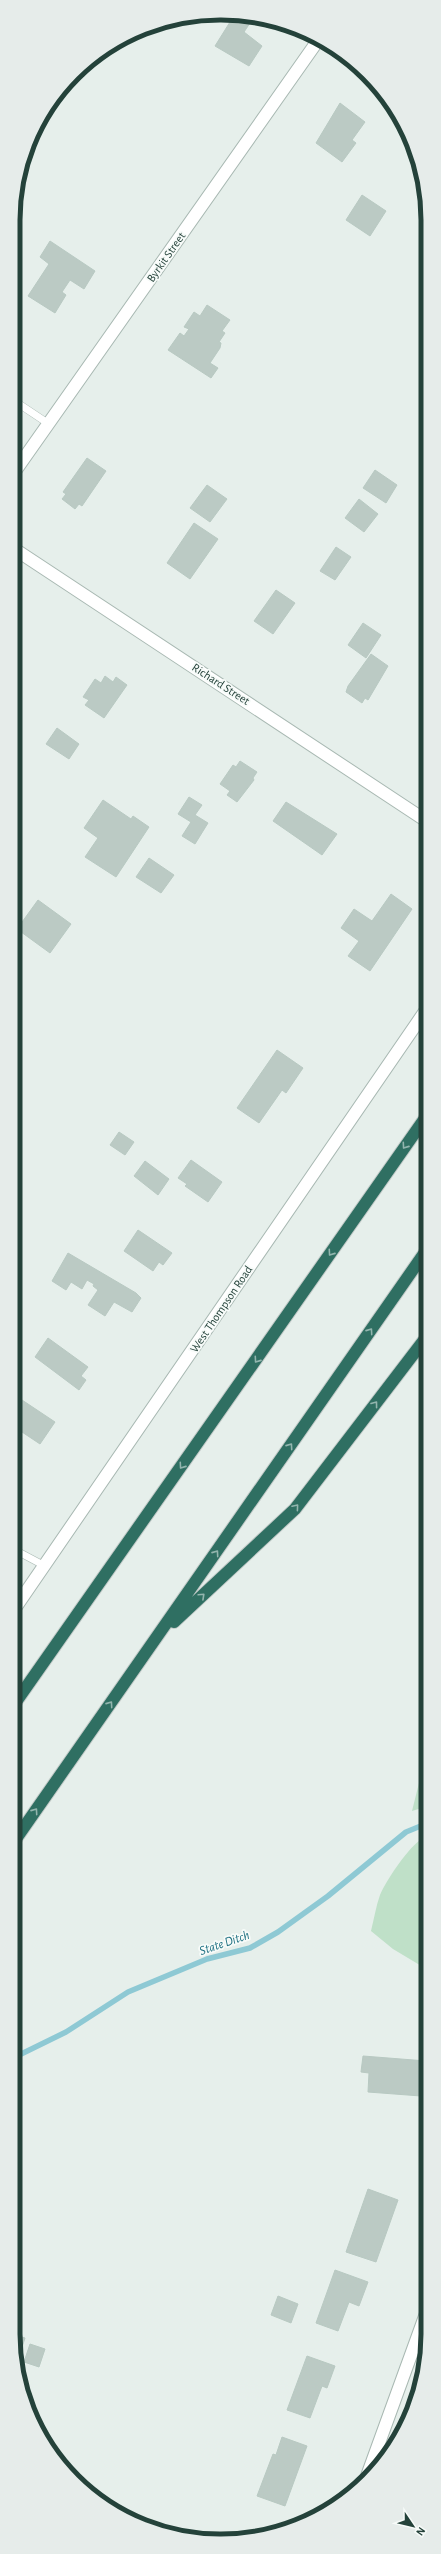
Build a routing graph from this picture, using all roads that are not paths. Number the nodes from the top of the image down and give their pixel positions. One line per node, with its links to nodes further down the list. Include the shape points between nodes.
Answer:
1 (315, 44): 3 (street, Byrkit Street)
2 (20, 405): 3 (lane)
3 (49, 424): 4 (street, Byrkit Street)
4 (20, 464)
5 (20, 553): 6 (street, Richard Street)
6 (421, 817)
7 (421, 1016): 12 (street, West Thompson Road)
8 (421, 1124): 15 (highway, one-way to 15)
9 (421, 1258): 14 (highway, one-way to 9)
10 (421, 1344): 14 (highway, one-way to 10, via 295,1509)
11 (20, 1554): 12 (lane)
12 (45, 1566): 13 (street, West Thompson Road)
13 (20, 1601)
14 (153, 1642): 16 (highway, one-way to 14)
15 (20, 1696)
16 (20, 1833)
17 (421, 2327): 18 (street)
18 (370, 2467)

